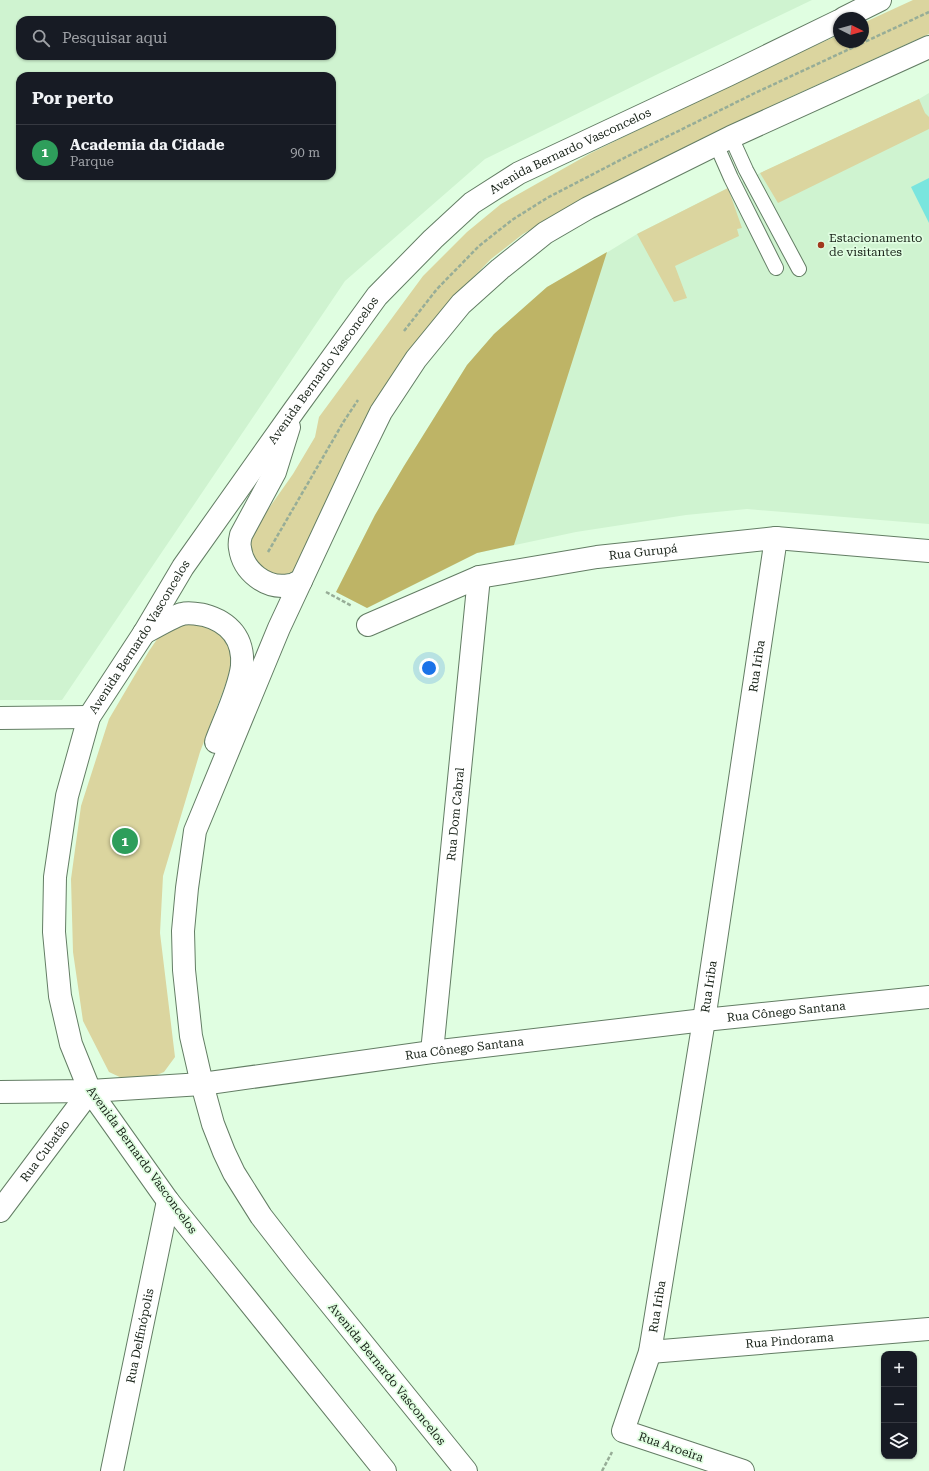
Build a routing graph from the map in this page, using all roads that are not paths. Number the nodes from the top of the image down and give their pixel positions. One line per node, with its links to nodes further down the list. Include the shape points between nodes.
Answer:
1 (880, 0): 2 (main road)
2 (856, 12)
3 (833, 24): 10 (main road, Avenida Bernardo Vasconcelos, via 532,166 472,203 377,296)
4 (929, 47): 5 (main road, Avenida Bernardo Vasconcelos)
5 (724, 140): 6 (lane, via 746,170); 7 (lane, via 731,178); 14 (main road, Avenida Bernardo Vasconcelos, via 588,208 546,233 461,304 416,359 381,412)
6 (784, 242): 7 (lane); 9 (lane)
7 (768, 250): 8 (lane)
8 (776, 268)
9 (798, 269)
10 (295, 409): 14 (main road, via 275,472 241,535 239,547 243,560 254,576 270,584 289,586); 16 (main road, Avenida Bernardo Vasconcelos, via 183,567)
11 (776, 538): 12 (main road, Rua Gurupá); 13 (main road, Rua Gurupá, via 597,557); 21 (main road, Rua Iriba)
12 (929, 551)
13 (479, 577): 15 (main road, Rua Gurupá); 22 (main road, Rua Dom Cabral)
14 (301, 581): 19 (main road, Avenida Bernardo Vasconcelos)
15 (368, 625)
16 (144, 633): 17 (main road, Avenida Bernardo Vasconcelos); 19 (main road, via 182,614 199,614 226,624 238,640 242,666 205,773)
17 (89, 717): 18 (main road); 24 (main road, Avenida Bernardo Vasconcelos, via 68,796 55,877 54,932 60,996 69,1037)
18 (0, 718)
19 (195, 831): 23 (main road, Avenida Bernardo Vasconcelos, via 183,931 184,970 190,1036)
20 (929, 997): 21 (main road, Rua Cônego Santana)
21 (704, 1020): 22 (main road, Rua Cônego Santana); 29 (main road, Rua Iriba)
22 (432, 1052): 23 (main road, Rua Cônego Santana)
23 (202, 1084): 24 (main road, Rua Cônego Santana); 33 (main road, Avenida Bernardo Vasconcelos, via 224,1152 261,1216)
24 (90, 1091): 25 (main road, Rua Cônego Santana); 26 (main road, Avenida Bernardo Vasconcelos); 27 (main road, Rua Cubatão)
25 (0, 1092)
26 (168, 1201): 31 (main road, Rua Delfinópolis); 32 (main road, Avenida Bernardo Vasconcelos)
27 (0, 1211)
28 (929, 1329): 29 (main road, Rua Pindorama)
29 (650, 1352): 30 (main road, Rua Iriba)
30 (623, 1431): 34 (main road, Rua Aroeira)
31 (112, 1471)
32 (385, 1471)
33 (466, 1471)
34 (743, 1471)

